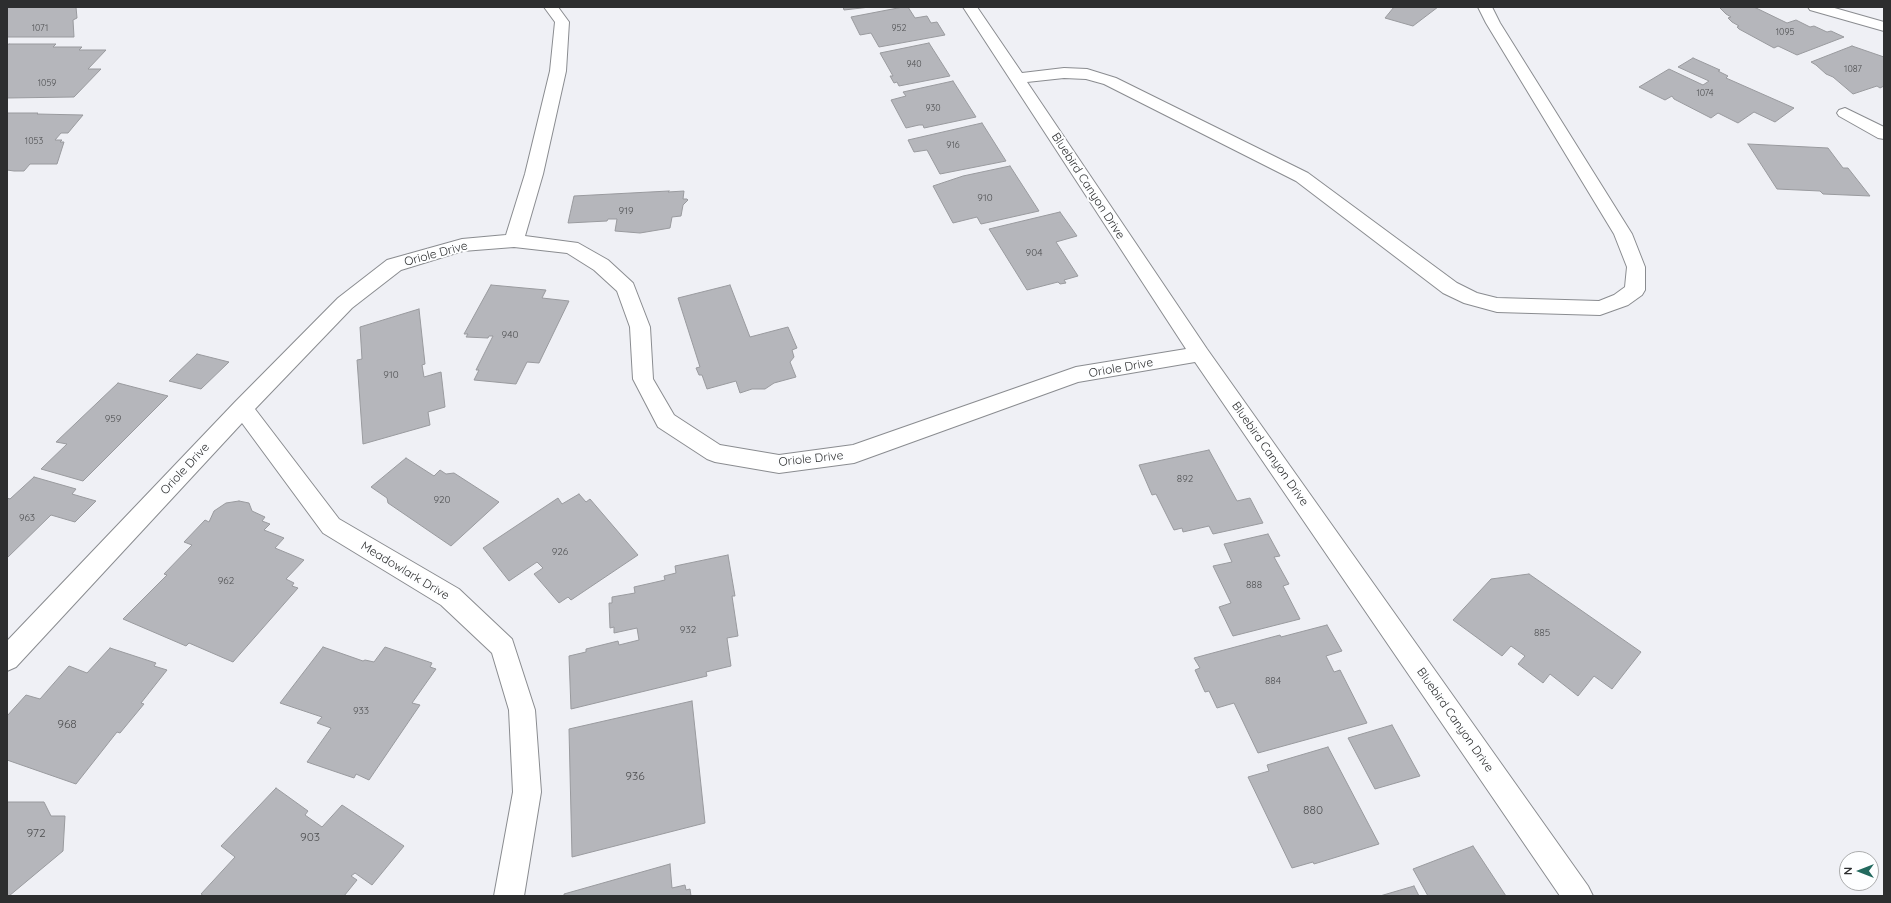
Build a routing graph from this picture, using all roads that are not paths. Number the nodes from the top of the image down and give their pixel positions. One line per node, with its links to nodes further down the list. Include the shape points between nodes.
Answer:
1 (551, 7): 9 (street, via 562,22 558,71 534,174)
2 (970, 7): 6 (street, Bluebird Canyon Drive)
3 (1485, 7): 6 (street, via 1623,234 1636,267 1635,290 1621,300 1600,308 1497,305 1471,298 1450,288 1302,177 1110,81 1087,74 1064,73)
4 (1815, 7): 5 (street)
5 (1884, 27)
6 (1017, 78): 10 (street, Bluebird Canyon Drive)
7 (1845, 113): 8 (street)
8 (1884, 134)
9 (514, 241): 10 (street, Oriole Drive, via 571,247 601,265 626,288 640,327 643,379 666,421 715,453 779,464 854,454 1076,375); 11 (street, Oriole Drive, via 462,245 394,265 345,303)
10 (1200, 354): 14 (street, Bluebird Canyon Drive)
11 (243, 408): 12 (street, Oriole Drive); 13 (street, Meadowlark Drive, via 331,526 450,597 503,647 522,710 527,792)
12 (7, 659)
13 (509, 896)
14 (1578, 896)

